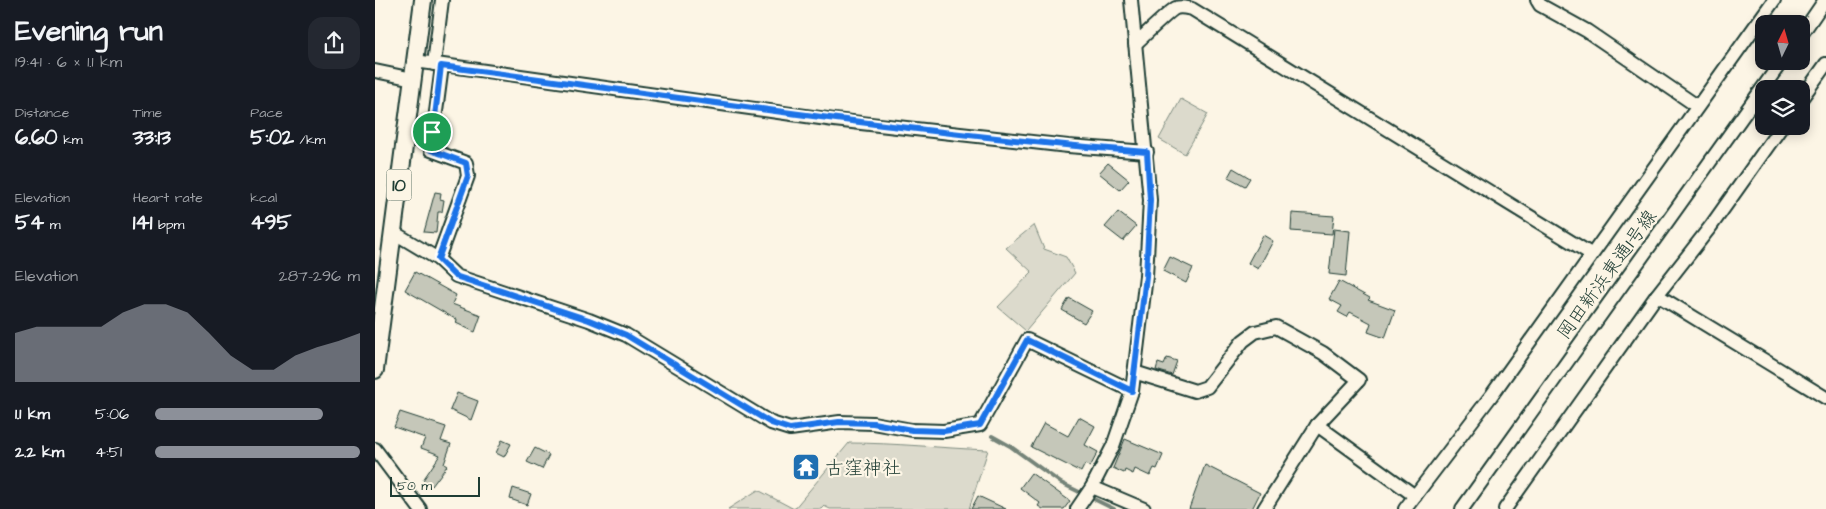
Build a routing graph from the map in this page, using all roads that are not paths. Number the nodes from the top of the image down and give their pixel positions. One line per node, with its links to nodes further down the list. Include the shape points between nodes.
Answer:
1 (423, 0): 9 (main road, 10)
2 (442, 0): 11 (street)
3 (1131, 0): 8 (street)
4 (1537, 0): 16 (street, via 1540,5 1583,28)
5 (1774, 0): 16 (street)
6 (1825, 0): 7 (street)
7 (1810, 22)
8 (1135, 44): 18 (street); 20 (street, via 1168,12 1178,7 1192,9)
9 (415, 61): 11 (street); 14 (main road, 10)
10 (1826, 64): 15 (street)
11 (438, 65): 18 (street, via 834,120); 21 (street, via 431,150 466,163 468,176)
12 (1777, 70): 36 (street, 岡田新浜東通1号線)
13 (375, 71): 14 (street)
14 (413, 79): 19 (main road, 10)
15 (1810, 86)
16 (1697, 106): 20 (street)
17 (1776, 135): 22 (street)
18 (1147, 152): 24 (street, via 1150,200 1146,276)
19 (393, 232): 21 (street); 23 (main road, 10)
20 (1591, 254): 30 (street, via 1491,396)
21 (438, 259): 25 (street, via 455,276 626,335 771,423 790,429 839,422 944,431 980,425 1027,340)
22 (1657, 295): 26 (street); 37 (street)
23 (375, 370)
24 (1134, 372): 25 (street); 27 (street, via 1195,391 1207,387 1243,341 1255,332 1276,327 1323,353 1359,380)
25 (1132, 391): 29 (street, via 1113,446)
26 (1826, 398)
27 (1317, 425): 30 (street); 34 (street)
28 (375, 449): 32 (street)
29 (1090, 489): 31 (street); 33 (street)
30 (1415, 496): 35 (street)
31 (1079, 506)
32 (419, 509)
33 (1144, 509)
34 (1264, 509)
35 (1405, 509)
36 (1462, 509)
37 (1505, 509)

